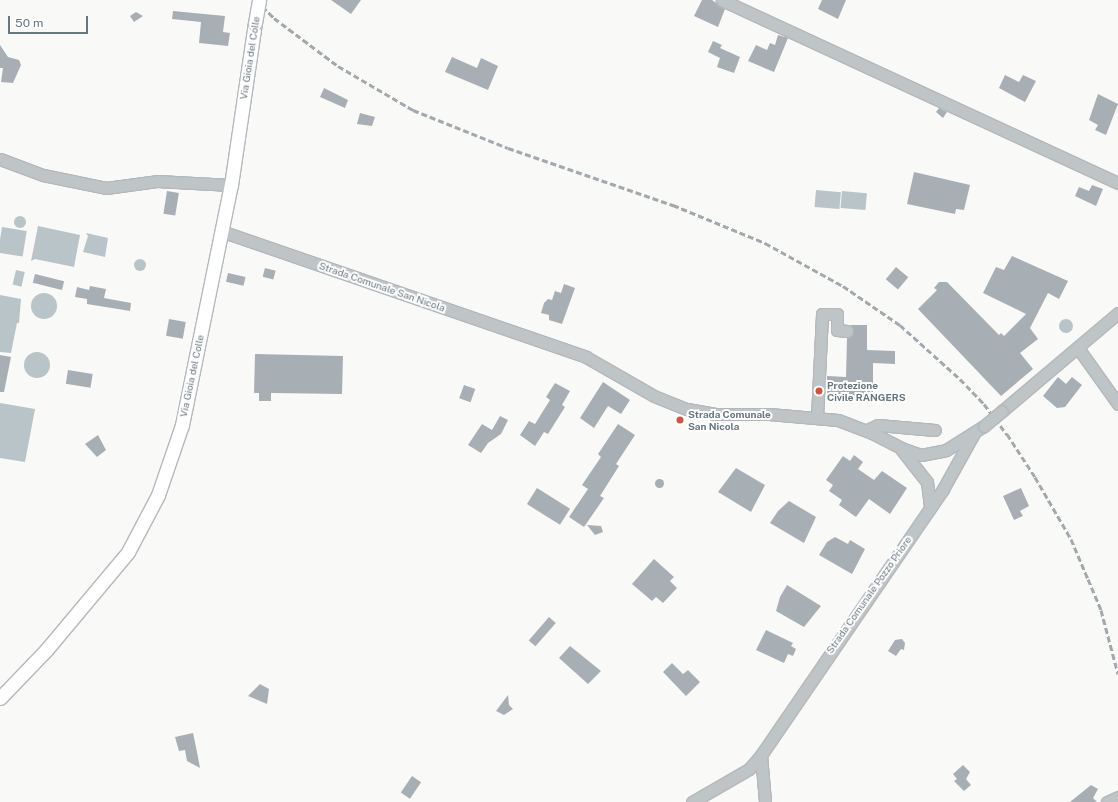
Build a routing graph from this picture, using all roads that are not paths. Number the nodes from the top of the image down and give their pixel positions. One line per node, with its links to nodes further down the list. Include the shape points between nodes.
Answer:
1 (259, 0): 5 (main road, Via Gioia del Colle, bridge)
2 (722, 0): 4 (street)
3 (0, 159): 5 (street, via 43,175 106,188 157,181)
4 (1118, 183)
5 (231, 185): 6 (main road, Via Gioia del Colle)
6 (221, 231): 11 (street, Strada Comunale San Nicola, via 586,357 654,396 687,409 716,414); 19 (main road, Via Gioia del Colle, via 182,425 158,495 128,552 47,649)
7 (1118, 312): 9 (street)
8 (847, 331): 11 (street, via 837,330 838,314 822,314)
9 (1078, 348): 10 (street); 12 (street, bridge)
10 (1118, 404)
11 (817, 417): 13 (street, Strada Comunale San Nicola, via 838,420)
12 (979, 429): 16 (street); 17 (street, Strada Comunale Pozzo Priore)
13 (867, 430): 14 (street, via 878,425); 15 (street, Strada Comunale San Nicola)
14 (935, 430)
15 (901, 448): 16 (street, Strada Comunale San Nicola, via 921,455); 18 (street, via 927,482)
16 (946, 450): 17 (street)
17 (957, 467): 18 (street, Strada Comunale Pozzo Priore)
18 (930, 508): 20 (street, Strada Comunale Pozzo Priore)
19 (0, 698)
20 (761, 755): 22 (street, Strada Comunale Pozzo Priore, via 749,769); 23 (street)
21 (1118, 798): 24 (street)
22 (692, 802)
23 (765, 802)
24 (1107, 802)

